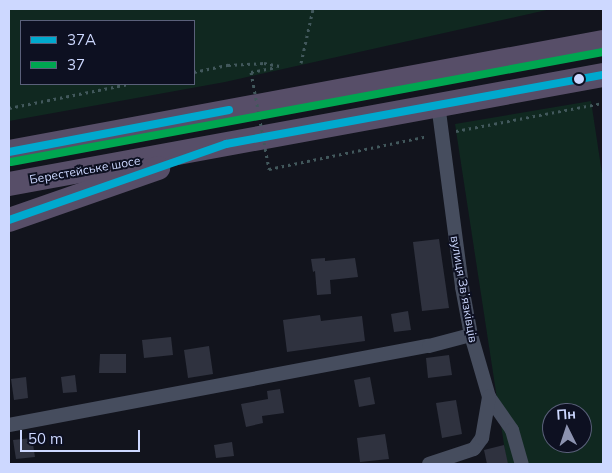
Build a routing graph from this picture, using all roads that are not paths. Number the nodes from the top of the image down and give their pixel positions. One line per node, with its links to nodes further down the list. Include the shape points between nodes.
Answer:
1 (603, 42): 5 (highway)
2 (603, 75): 3 (highway, Берестейське шосе)
3 (438, 104): 4 (highway, Берестейське шосе); 8 (street, вулиця Звʼязківців)
4 (226, 144): 6 (highway, Берестейське шосе); 7 (highway)
5 (9, 152)
6 (9, 184)
7 (9, 220)
8 (471, 335): 9 (street, вулиця Звʼязківців); 10 (street, via 429,346)
9 (489, 397): 11 (street, via 482,438 474,449); 12 (street, вулиця Звʼязківців, via 512,430)
10 (9, 425)
11 (429, 464)
12 (522, 464)

